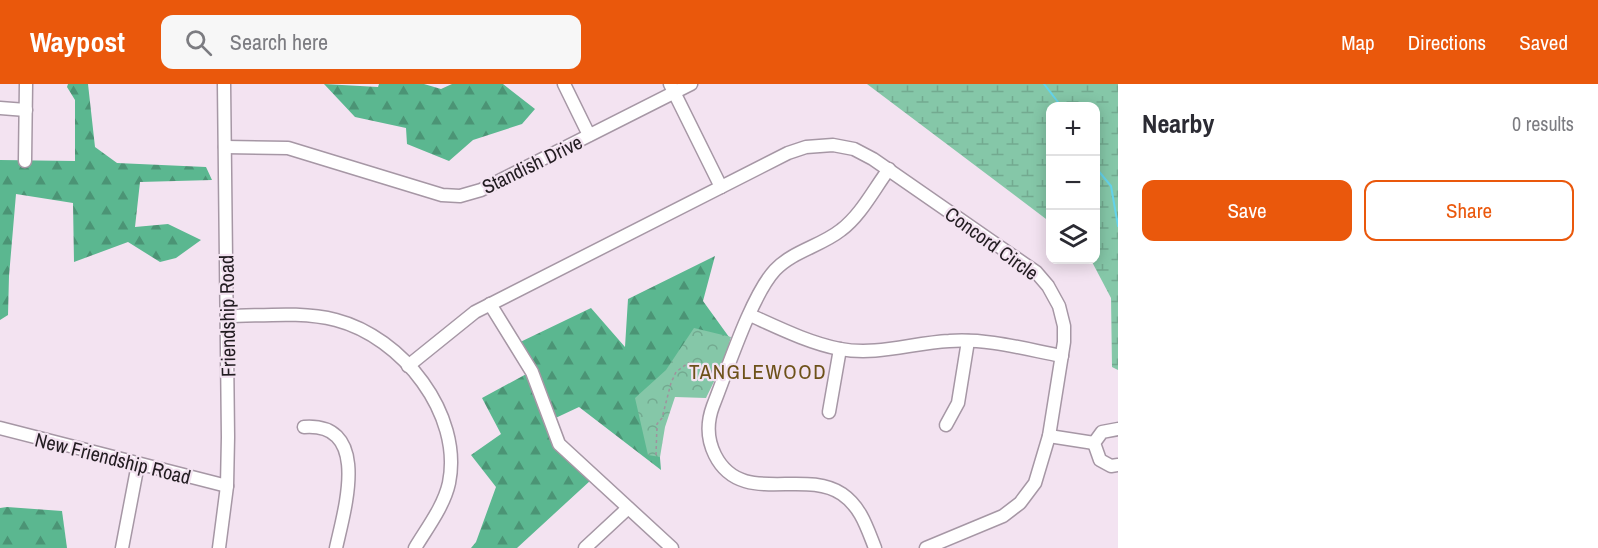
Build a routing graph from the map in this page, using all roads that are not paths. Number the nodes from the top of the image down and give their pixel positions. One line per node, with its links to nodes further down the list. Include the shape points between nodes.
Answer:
1 (26, 84): 7 (street)
2 (224, 84): 9 (street, Friendship Road)
3 (564, 84): 8 (street)
4 (691, 84): 5 (street, Standish Drive)
5 (672, 88): 8 (street, Standish Drive); 12 (street)
6 (0, 108): 7 (street)
7 (26, 110): 10 (street)
8 (590, 135): 9 (street, Standish Drive, via 481,190 460,196 429,192 288,148)
9 (225, 147): 15 (street, Friendship Road)
10 (25, 161)
11 (888, 169): 12 (street, Concord Circle, via 854,149 819,145 788,153); 14 (street, via 849,224 778,268 762,288); 18 (street, Concord Circle, via 1042,278 1062,316)
12 (721, 187): 13 (street)
13 (490, 304): 19 (street, via 460,322); 30 (street, via 532,372 559,444)
14 (750, 315): 17 (street); 37 (street, via 710,414 708,428 713,451 722,466 749,483 822,486 841,494 858,510)
15 (227, 316): 19 (street, via 308,315 339,320 373,336); 29 (street, Friendship Road)
16 (968, 341): 17 (street, via 871,352); 18 (street); 21 (street, via 958,403)
17 (840, 350): 20 (street)
18 (1062, 356): 25 (street, Concord Circle)
19 (408, 366): 34 (street, via 438,409 446,428 451,466 443,501)
20 (829, 412)
21 (946, 425)
22 (304, 427): 33 (street, via 317,426 333,434 349,464)
23 (0, 428): 27 (street, New Friendship Road)
24 (1118, 429): 26 (street, via 1102,432)
25 (1049, 436): 26 (street); 38 (street, Concord Circle, via 1038,477 1020,503 993,521)
26 (1094, 442): 28 (street, via 1100,459 1111,466)
27 (138, 464): 29 (street, New Friendship Road); 31 (street)
28 (1118, 465)
29 (227, 486): 32 (street, Friendship Road)
30 (628, 508): 35 (street); 36 (street)
31 (122, 548)
32 (219, 548)
33 (336, 548)
34 (415, 548)
35 (585, 548)
36 (672, 548)
37 (874, 548)
38 (926, 548)

